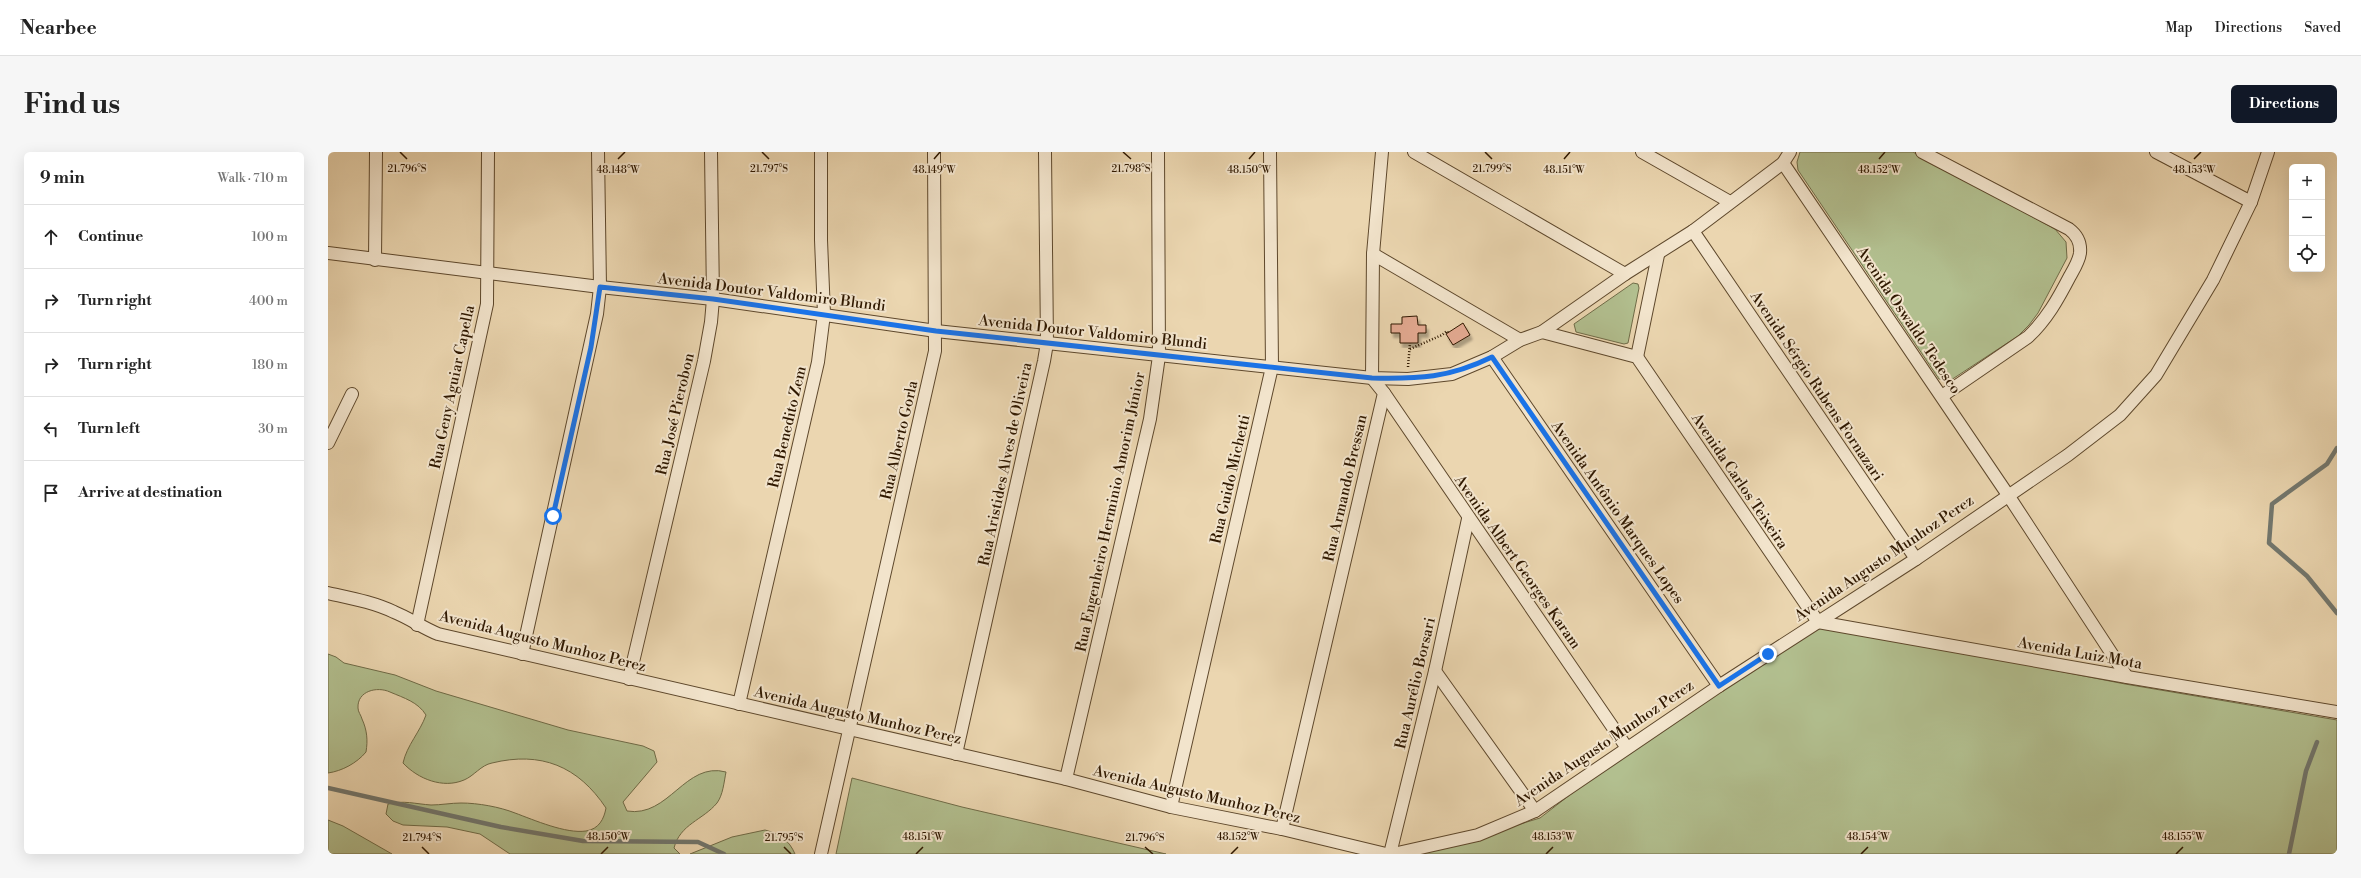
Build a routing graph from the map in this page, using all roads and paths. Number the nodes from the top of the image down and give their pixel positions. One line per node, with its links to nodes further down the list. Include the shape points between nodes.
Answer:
1 (376, 152): 24 (street)
2 (488, 152): 25 (street, Rua Geny Aguiar Capella)
3 (598, 152): 27 (street)
4 (711, 152): 28 (street, Rua José Pierobon)
5 (821, 152): 29 (street, Rua Benedito Zem, via 820,240)
6 (934, 152): 30 (street, Rua Alberto Gorla)
7 (1045, 152): 34 (street, Rua Aristides Alves de Oliveira)
8 (1158, 152): 36 (street, Rua Engenheiro Herminio Amorim Júnior)
9 (1270, 152): 39 (street, Rua Guido Michetti)
10 (1382, 152): 22 (street)
11 (1414, 152): 26 (street)
12 (1642, 152): 18 (street)
13 (1790, 152): 17 (street, Avenida Doutor Valdomiro Blundi)
14 (1922, 152): 43 (street, via 2066,227 2079,241 2080,253 2050,313 2040,326)
15 (2156, 152): 19 (street)
16 (2268, 152): 19 (street, Avenida Augusto Munhoz Perez)
17 (1783, 163): 18 (street, Avenida Doutor Valdomiro Blundi); 43 (street, Avenida Oswaldo Tedesco)
18 (1730, 202): 20 (street, Avenida Doutor Valdomiro Blundi)
19 (2251, 202): 45 (street, Avenida Augusto Munhoz Perez, via 2213,280 2156,375 2120,415 2068,455)
20 (1693, 231): 23 (street, Avenida Doutor Valdomiro Blundi); 47 (street, Avenida Sérgio Rubens Fornazari)
21 (328, 253): 24 (street, Avenida Doutor Valdomiro Blundi)
22 (1372, 254): 33 (street); 40 (street)
23 (1658, 255): 26 (street, Avenida Doutor Valdomiro Blundi); 38 (street)
24 (375, 260): 25 (street, Avenida Doutor Valdomiro Blundi)
25 (488, 274): 27 (street, Avenida Doutor Valdomiro Blundi); 50 (street, Rua Geny Aguiar Capella, via 482,329)
26 (1625, 274): 31 (street, Avenida Doutor Valdomiro Blundi)
27 (600, 287): 28 (street, Avenida Doutor Valdomiro Blundi); 51 (street, via 591,347)
28 (713, 299): 29 (street, Avenida Doutor Valdomiro Blundi); 54 (street, Rua José Pierobon, via 704,361)
29 (824, 314): 30 (street, Avenida Doutor Valdomiro Blundi); 56 (street, Rua Benedito Zem, via 818,362)
30 (936, 331): 34 (street, Avenida Doutor Valdomiro Blundi); 58 (street, Rua Alberto Gorla, via 935,351)
31 (1542, 332): 33 (street, Avenida Doutor Valdomiro Blundi); 38 (street)
32 (1448, 333): 35 (path, via 1447,331 1410,349)
33 (1520, 340): 37 (street, Avenida Doutor Valdomiro Blundi)
34 (1047, 343): 36 (street, Avenida Doutor Valdomiro Blundi); 60 (street, Rua Aristides Alves de Oliveira, via 1037,398)
35 (1410, 343)
36 (1159, 356): 39 (street, Avenida Doutor Valdomiro Blundi); 61 (street, Rua Engenheiro Herminio Amorim Júnior, via 1150,419)
37 (1492, 357): 40 (street, Avenida Doutor Valdomiro Blundi, via 1452,374 1408,379); 55 (street, Avenida Antônio Marques Lopes)
38 (1637, 357): 49 (street, Avenida Carlos Teixeira)
39 (1272, 367): 40 (street, Avenida Doutor Valdomiro Blundi); 62 (street, Rua Guido Michetti)
40 (1372, 378): 41 (street)
41 (1384, 393): 46 (street, Avenida Albert Georges Karam); 64 (street, Rua Armando Bressan)
42 (352, 394): 44 (street)
43 (1942, 396): 45 (street, Avenida Oswaldo Tedesco)
44 (328, 443)
45 (2008, 494): 47 (street, Avenida Augusto Munhoz Perez); 53 (street, Avenida Oswaldo Tedesco)
46 (1468, 519): 52 (street, Rua Aurélio Borsari); 59 (street, Avenida Albert Georges Karam)
47 (1916, 559): 49 (street, Avenida Augusto Munhoz Perez)
48 (328, 593): 50 (street, Avenida Augusto Munhoz Perez, via 374,604 396,612)
49 (1818, 622): 53 (street, Avenida Luiz Mota); 55 (street, Avenida Augusto Munhoz Perez)
50 (417, 625): 51 (street, Avenida Augusto Munhoz Perez, via 438,634)
51 (522, 654): 54 (street, Avenida Augusto Munhoz Perez)
52 (1435, 671): 63 (street); 67 (street, Rua Aurélio Borsari)
53 (2127, 677): 57 (street, Avenida Luiz Mota)
54 (629, 679): 56 (street, Avenida Augusto Munhoz Perez)
55 (1719, 686): 59 (street, Avenida Augusto Munhoz Perez)
56 (739, 704): 58 (street, Avenida Augusto Munhoz Perez)
57 (2337, 712)
58 (850, 730): 60 (street, Avenida Augusto Munhoz Perez); 65 (street, Rua Alberto Gorla)
59 (1627, 748): 63 (street, Avenida Augusto Munhoz Perez)
60 (956, 754): 61 (street, Avenida Augusto Munhoz Perez)
61 (1066, 779): 62 (street, Avenida Augusto Munhoz Perez)
62 (1171, 807): 64 (street, Avenida Augusto Munhoz Perez)
63 (1535, 811): 68 (street, Avenida Augusto Munhoz Perez, via 1478,835)
64 (1282, 829): 66 (street, Avenida Augusto Munhoz Perez)
65 (821, 854)
66 (1386, 854)
67 (1390, 854)
68 (1393, 854)

